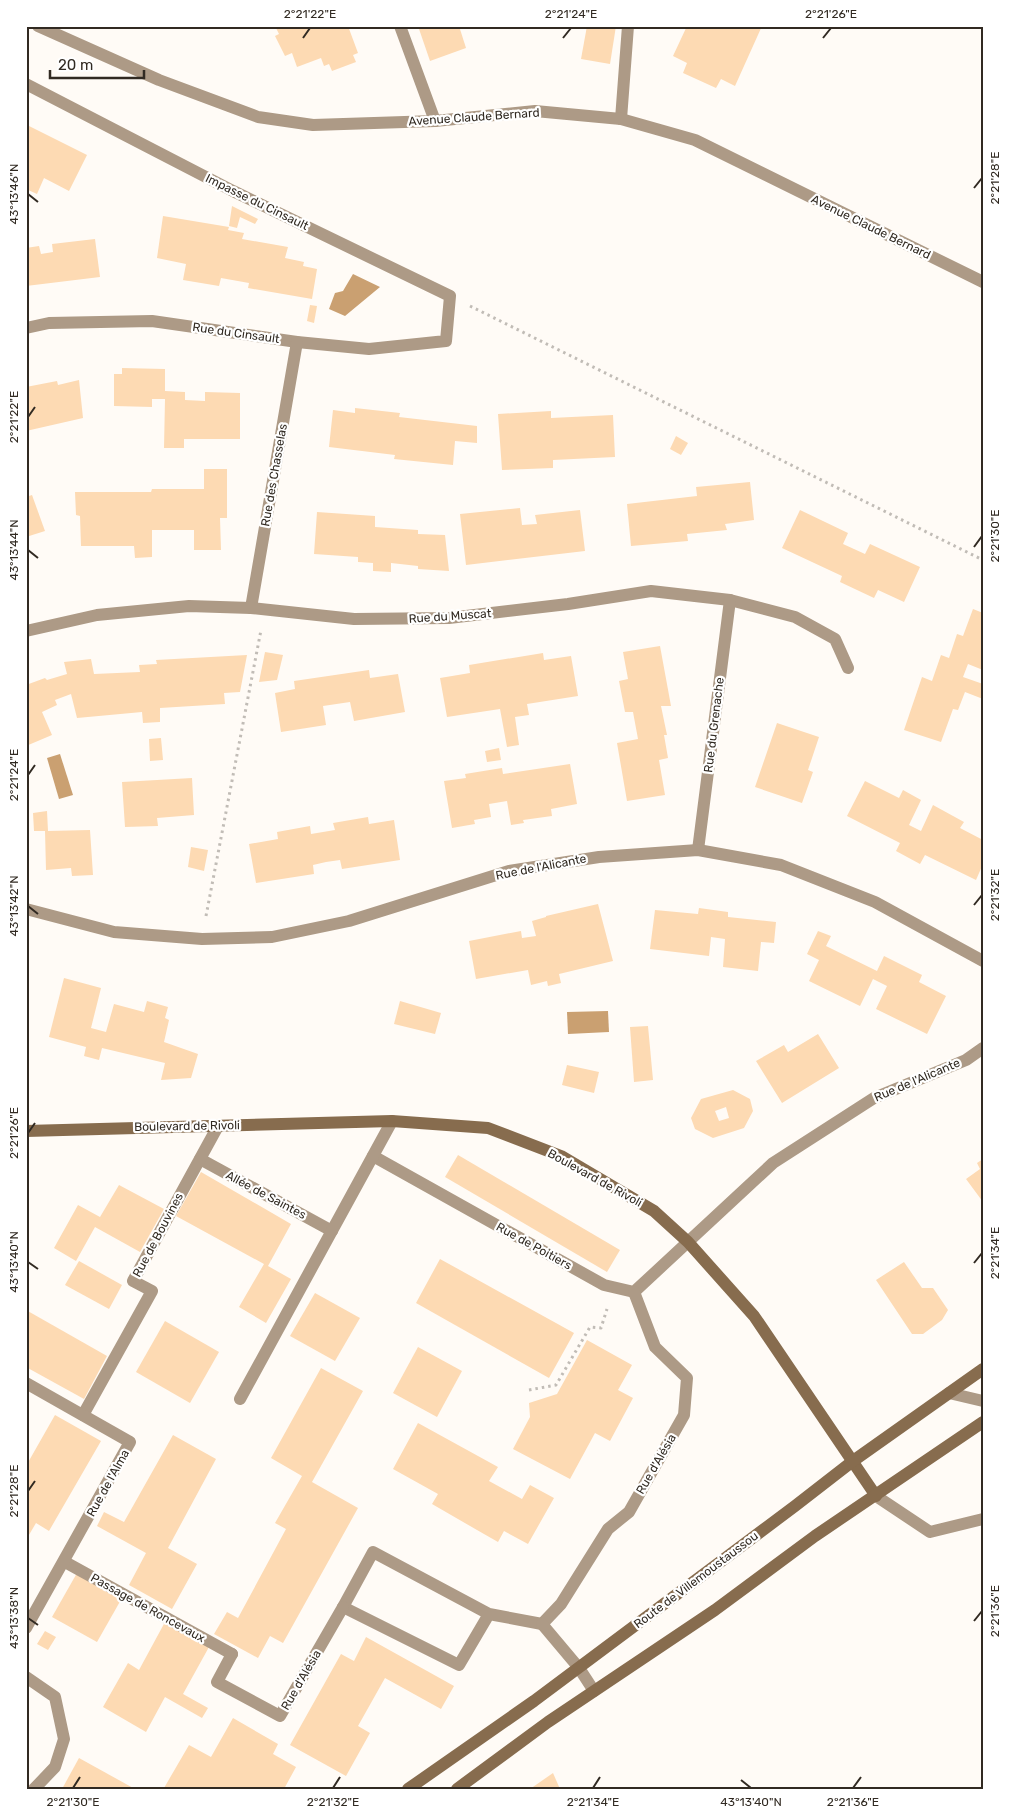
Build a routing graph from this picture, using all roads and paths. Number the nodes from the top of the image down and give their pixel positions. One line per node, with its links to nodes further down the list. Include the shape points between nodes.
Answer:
1 (38, 26): 6 (street, Avenue Claude Bernard, via 159,80 258,117 313,125)
2 (400, 26): 6 (street)
3 (628, 26): 5 (street)
4 (26, 84): 8 (street, Impasse du Cinsault, via 233,191)
5 (621, 119): 6 (street, Avenue Claude Bernard, via 534,112); 7 (street, Avenue Claude Bernard, via 695,140)
6 (435, 121)
7 (983, 282)
8 (450, 296): 10 (street, Rue du Cinsault, via 446,341 369,349); 11 (path)
9 (26, 328): 10 (street, Rue du Cinsault, via 49,323 152,321)
10 (297, 342): 13 (street, Rue des Chasselas)
11 (983, 560)
12 (730, 600): 14 (street, Rue du Muscat, via 651,591 449,618 354,620); 16 (street, Rue du Muscat, via 795,617 835,639); 17 (street, Rue du Grenache)
13 (251, 608): 14 (street, Rue du Muscat); 15 (street, Rue du Muscat, via 189,606 106,614)
14 (265, 610): 19 (path)
15 (26, 631)
16 (848, 668)
17 (698, 850): 19 (street, Rue de l'Alicante, via 599,857 509,871 350,921 272,937); 20 (street, Rue de l'Alicante, via 781,865 875,902)
18 (26, 910): 19 (street, Rue de l'Alicante, via 114,932)
19 (202, 939)
20 (983, 961)
21 (983, 1048): 28 (street, Rue de l'Alicante, via 966,1060 874,1098 773,1162)
22 (392, 1121): 23 (street, Boulevard de Rivoli); 25 (street); 28 (street, Boulevard de Rivoli, via 488,1128 561,1156 654,1211)
23 (218, 1126): 24 (street, Boulevard de Rivoli); 26 (street, Rue de Bouvines)
24 (26, 1131)
25 (373, 1156): 27 (street); 29 (street, Rue de Poitiers, via 604,1285)
26 (200, 1159): 27 (street, Allée de Saintes); 37 (street, Rue de Bouvines, via 133,1281 152,1291)
27 (332, 1231): 35 (street)
28 (688, 1242): 30 (street); 39 (street, Boulevard de Rivoli, via 754,1316)
29 (613, 1287): 30 (street, Rue de Poitiers); 33 (path, via 601,1328 590,1327 556,1385)
30 (634, 1292): 45 (street, Rue d'Alésia, via 656,1347 687,1378 684,1415 629,1512 608,1529 560,1604)
31 (983, 1369): 34 (street, Route de Villemoustaussou)
32 (26, 1384): 37 (street, Rue de l'Alma)
33 (529, 1390)
34 (949, 1393): 36 (street); 39 (street, Route de Villemoustaussou)
35 (240, 1398)
36 (983, 1401)
37 (83, 1415): 42 (street, Rue de l'Alma, via 130,1442)
38 (983, 1422): 40 (street)
39 (853, 1461): 40 (street, Boulevard de Rivoli); 48 (street, Route de Villemoustaussou)
40 (876, 1496): 41 (street, via 930,1532); 50 (street)
41 (983, 1519)
42 (64, 1562): 46 (street, Rue de l'Alma); 47 (street, Passage de Roncevaux)
43 (343, 1607): 44 (street, via 458,1665); 44 (street, Rue d'Alésia, via 374,1552); 47 (street, Rue d'Alésia, via 280,1716 217,1682)
44 (489, 1614): 45 (street, Rue d'Alésia)
45 (542, 1624): 48 (street)
46 (26, 1628)
47 (232, 1654)
48 (579, 1668): 50 (street); 52 (street, Route de Villemoustaussou)
49 (26, 1677): 51 (street, via 56,1697 64,1740 55,1768)
50 (594, 1691): 53 (street)
51 (34, 1789)
52 (408, 1789)
53 (456, 1789)

